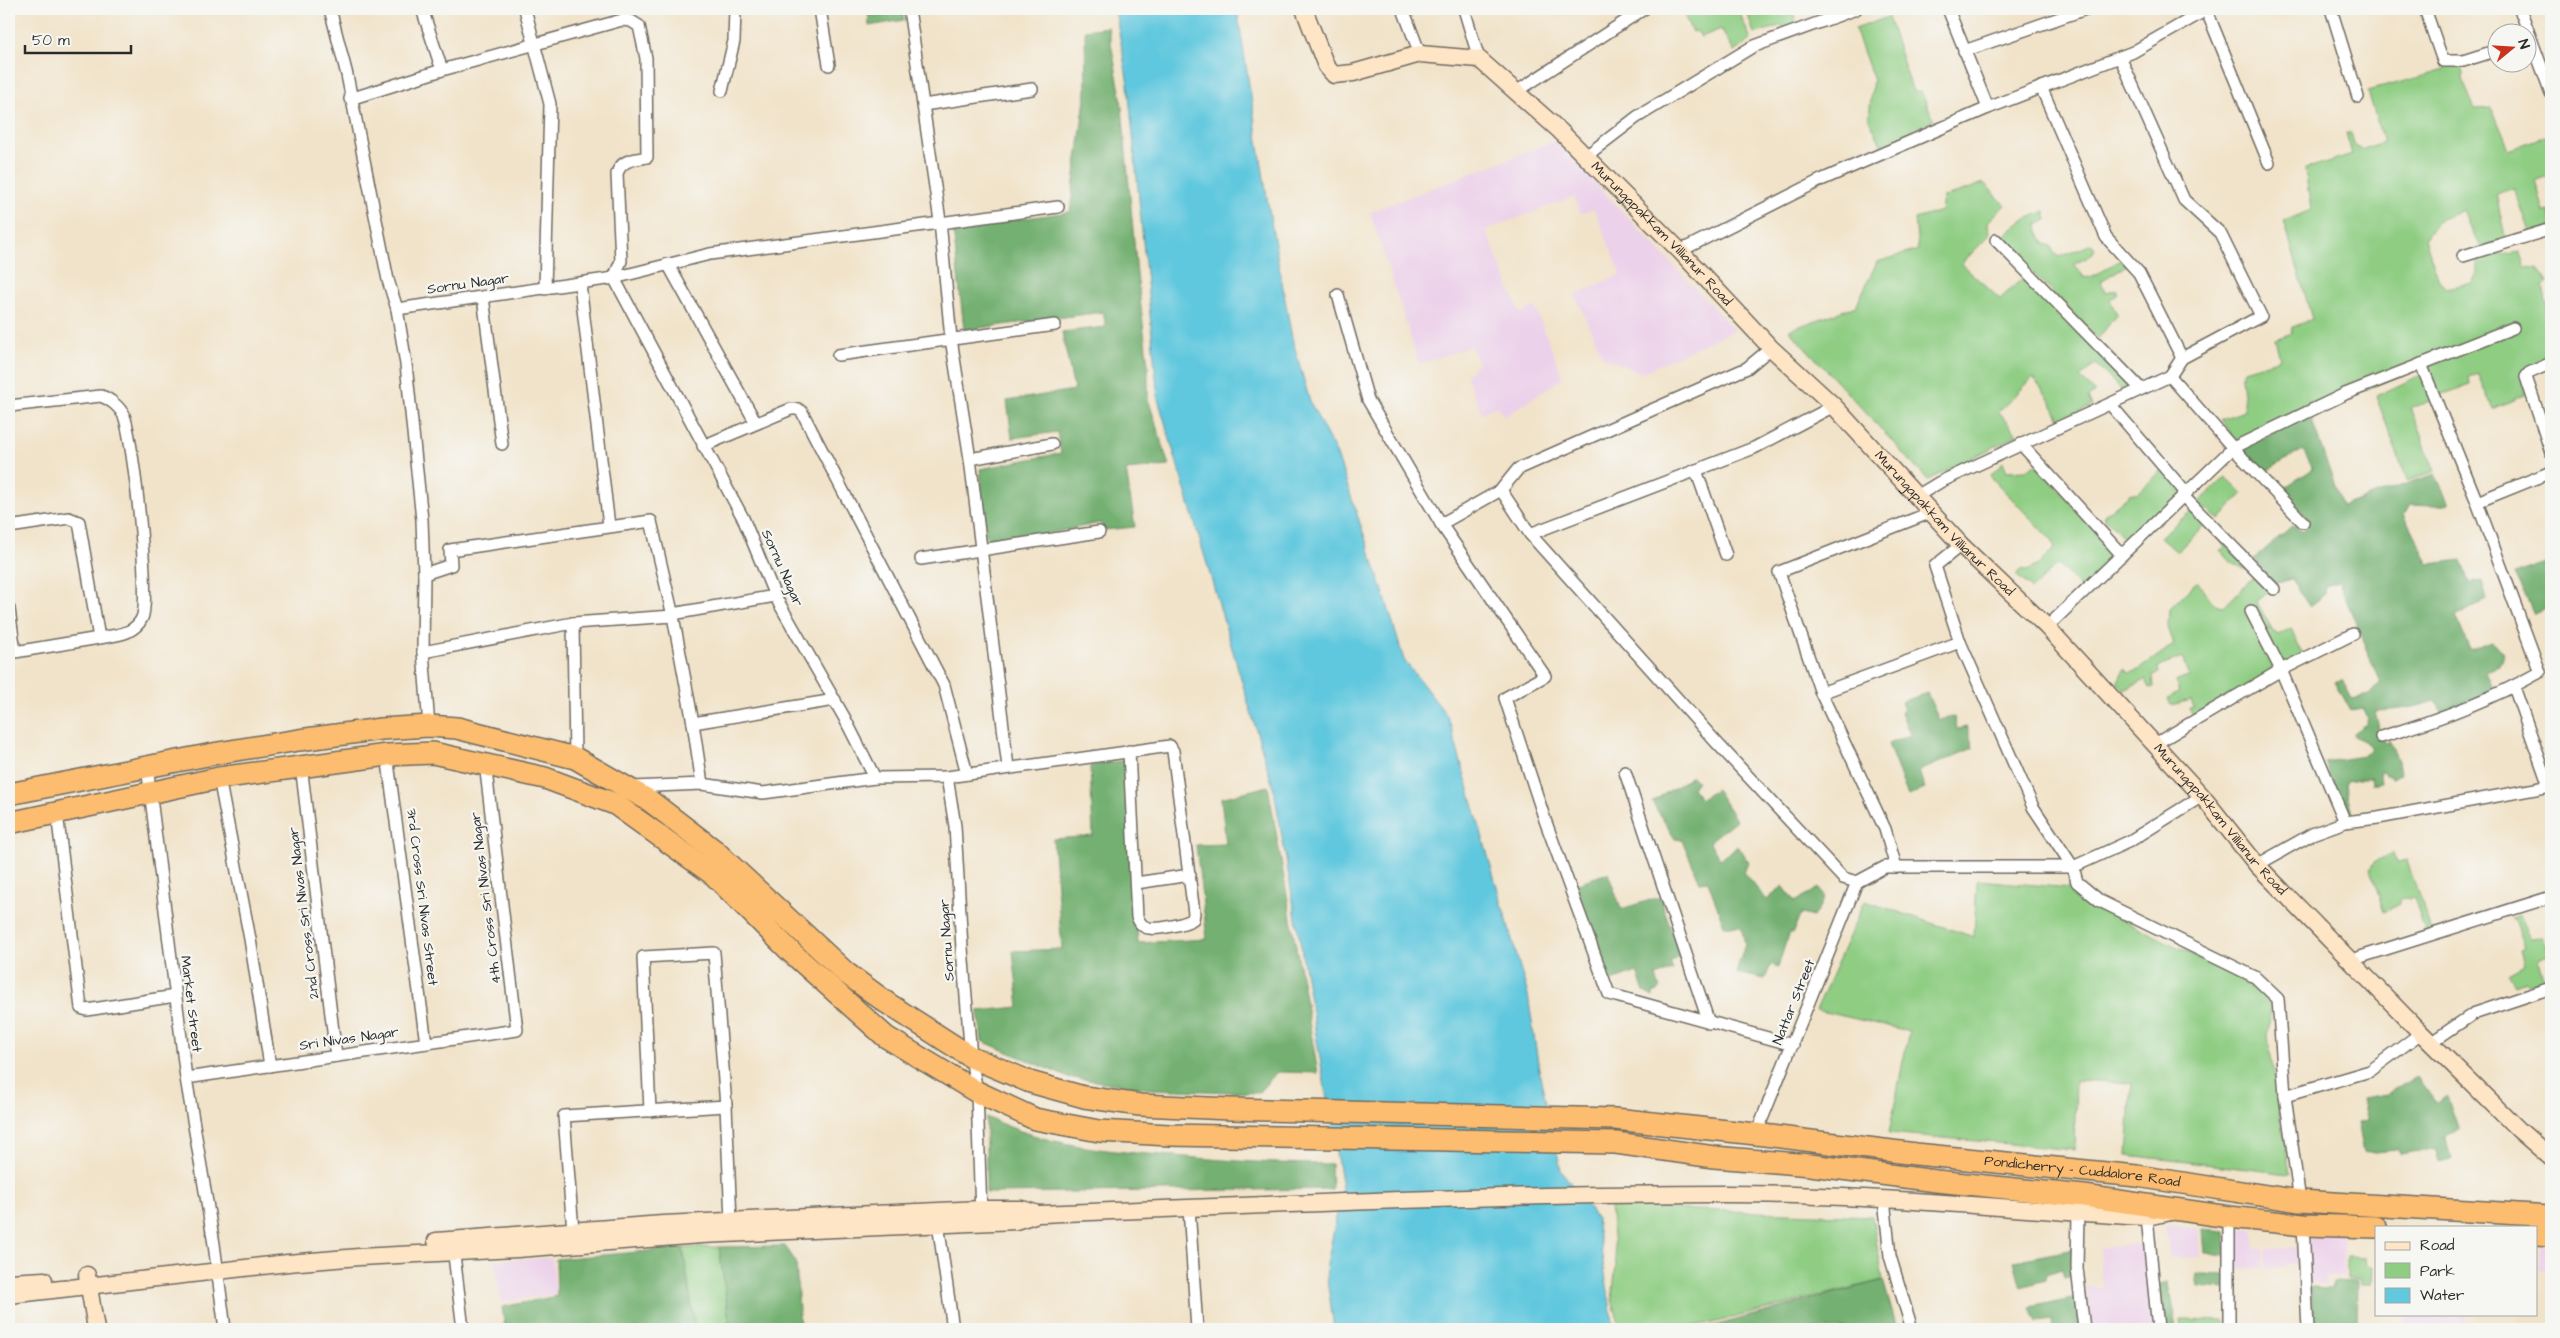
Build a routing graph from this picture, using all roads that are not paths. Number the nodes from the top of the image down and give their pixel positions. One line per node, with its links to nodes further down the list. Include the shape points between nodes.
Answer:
1 (330, 9): 36 (street)
2 (422, 9): 29 (street)
3 (526, 9): 20 (street)
4 (735, 9): 32 (street, via 734,41)
5 (820, 9): 27 (street)
6 (909, 9): 37 (street)
7 (1304, 9): 23 (street, via 1326,66 1334,75 1353,74)
8 (1403, 9): 23 (street)
9 (1464, 9): 26 (street)
10 (1644, 9): 33 (street)
11 (1856, 9): 18 (street)
12 (1948, 9): 21 (street)
13 (2086, 9): 21 (street)
14 (2206, 9): 25 (street); 40 (street)
15 (2331, 9): 35 (street)
16 (2425, 9): 22 (street, via 2443,61 2463,61)
17 (2520, 9): 19 (street)
18 (1842, 11): 39 (street, via 1752,47 1637,117)
19 (2524, 22)
20 (535, 45): 29 (street); 48 (street, via 622,20 639,26 646,58 647,157 625,161 619,166 621,261); 50 (street, via 550,104)
21 (1964, 50): 38 (street)
22 (2488, 53)
23 (1420, 54): 26 (street)
24 (2538, 54): 28 (street)
25 (2120, 57): 30 (street); 59 (street, via 2184,200 2220,233 2261,316)
26 (1479, 59): 33 (street, Murungapakkam Villianur Road)
27 (829, 65)
28 (2547, 69): 34 (street)
29 (442, 70): 36 (street)
30 (2041, 87): 38 (street); 59 (street, via 2106,237 2140,273)
31 (1032, 89): 37 (street)
32 (722, 91)
33 (1516, 92): 39 (street, Murungapakkam Villianur Road)
34 (2551, 94)
35 (2358, 97)
36 (350, 99): 53 (street)
37 (923, 105): 42 (street)
38 (1988, 108): 45 (street, via 1821,180)
39 (1586, 156): 45 (street, Murungapakkam Villianur Road)
40 (2269, 163)
41 (1058, 207): 42 (street)
42 (940, 221): 47 (street, via 710,254); 56 (street)
43 (2551, 229): 46 (street)
44 (1996, 240): 63 (street)
45 (1680, 251): 57 (street, Murungapakkam Villianur Road)
46 (2463, 256)
47 (668, 264): 48 (street); 67 (street)
48 (614, 278): 49 (street, Sornu Nagar); 71 (street, Sornu Nagar)
49 (580, 284): 50 (street, Sornu Nagar); 84 (street)
50 (545, 289): 52 (street, Sornu Nagar)
51 (1338, 295): 83 (street, via 1368,400)
52 (483, 297): 53 (street, Sornu Nagar); 68 (street)
53 (397, 309): 93 (street, via 422,520)
54 (1055, 325): 56 (street)
55 (2513, 328): 61 (street)
56 (951, 339): 58 (street); 74 (street)
57 (1771, 348): 66 (street, Murungapakkam Villianur Road); 77 (street, via 1746,368 1518,469)
58 (838, 355)
59 (2182, 358): 62 (street)
60 (2551, 363): 73 (street, via 2526,377)
61 (2421, 364): 72 (street, via 2345,394); 80 (street)
62 (2170, 376): 63 (street); 72 (street)
63 (2141, 389): 64 (street)
64 (2110, 404): 70 (street); 78 (street)
65 (9, 406): 102 (street, via 101,396 124,416 135,475 145,574 144,613 131,631)
66 (1834, 406): 75 (street, via 1754,448); 79 (street, Murungapakkam Villianur Road)
67 (756, 423): 71 (street); 122 (street, via 790,409 800,410 807,417 944,685)
68 (502, 444)
69 (1052, 444): 74 (street)
70 (2021, 444): 79 (street); 91 (street)
71 (703, 446): 95 (street, Sornu Nagar, via 743,518)
72 (2233, 448): 78 (street); 82 (street)
73 (2551, 452)
74 (970, 459): 89 (street)
75 (1696, 470): 87 (street); 90 (street)
76 (2551, 472): 80 (street)
77 (1501, 490): 83 (street); 87 (street)
78 (2185, 494): 91 (street); 94 (street)
79 (1917, 496): 81 (street, Murungapakkam Villianur Road)
80 (2477, 502): 107 (street, via 2540,672)
81 (1932, 512): 88 (street, Murungapakkam Villianur Road); 108 (street, via 1779,572)
82 (2303, 522)
83 (1441, 524): 145 (street, via 1546,676 1505,698 1545,820 1609,994)
84 (609, 526): 93 (street, via 450,550 451,565); 98 (street, via 651,521)
85 (9, 527): 102 (street, via 68,518 78,522)
86 (1099, 532): 89 (street)
87 (1530, 534): 139 (street, via 1716,742 1844,878)
88 (1961, 545): 100 (street, Murungapakkam Villianur Road); 103 (street, via 1936,566)
89 (981, 551): 92 (street); 120 (street)
90 (1726, 555)
91 (2122, 555): 100 (street)
92 (921, 559)
93 (424, 574): 104 (street)
94 (2274, 589)
95 (775, 596): 98 (street); 109 (street, Sornu Nagar)
96 (9, 609): 105 (street)
97 (2251, 611): 106 (street)
98 (673, 616): 99 (street); 110 (street)
99 (573, 623): 104 (street); 116 (street)
100 (2047, 627): 113 (street, Murungapakkam Villianur Road)
101 (2353, 634): 106 (street)
102 (99, 638): 105 (street)
103 (1960, 642): 108 (street); 137 (street, via 2033,807)
104 (423, 652): 111 (street)
105 (12, 653)
106 (2280, 670): 113 (street); 133 (street)
107 (2514, 687): 112 (street, via 2444,718); 127 (street)
108 (1821, 693): 136 (street, via 1885,829)
109 (835, 700): 110 (street); 125 (street, Sornu Nagar)
110 (694, 723): 126 (street)
111 (429, 726): 116 (highway, Pondicherry - Cuddalore Road, via 457,728); 119 (highway, Pondicherry - Cuddalore Road, via 299,740)
112 (2381, 736)
113 (2154, 744): 131 (street, Murungapakkam Villianur Road)
114 (1129, 751): 120 (street); 138 (street, via 1166,746 1173,751); 140 (street)
115 (387, 755): 117 (highway, Pondicherry - Cuddalore Road, via 433,753); 118 (highway, Pondicherry - Cuddalore Road); 148 (street, 3rd Cross Sri Nivas Street)
116 (575, 758): 128 (highway, Pondicherry - Cuddalore Road)
117 (485, 763): 146 (street, 4th Cross Sri Nivas Nagar); 154 (highway, Pondicherry - Cuddalore Road, via 545,778 615,804 714,875 790,952 886,1037)
118 (301, 765): 124 (highway, Pondicherry - Cuddalore Road); 150 (street, 2nd Cross Sri Nivas Nagar)
119 (147, 766): 129 (street, Market Street); 130 (highway, Pondicherry - Cuddalore Road)
120 (1008, 767): 122 (street)
121 (1625, 772): 145 (street)
122 (967, 774): 123 (street)
123 (947, 777): 125 (street); 151 (street, Sornu Nagar, via 955,826)
124 (219, 778): 129 (highway, Pondicherry - Cuddalore Road); 152 (street)
125 (875, 778): 126 (street, via 763,793)
126 (702, 784): 128 (street)
127 (2550, 786): 133 (street)
128 (626, 787): 151 (highway, Pondicherry - Cuddalore Road, via 650,801 714,850 846,973)
129 (149, 793): 132 (highway, Pondicherry - Cuddalore Road); 144 (street, Market Street)
130 (9, 794)
131 (2202, 796): 135 (street, Murungapakkam Villianur Road); 137 (street, via 2130,841)
132 (57, 813): 134 (highway, Pondicherry - Cuddalore Road); 144 (street, via 81,1008 85,1011)
133 (2345, 822): 135 (street, via 2312,834)
134 (9, 823)
135 (2257, 865): 142 (street, Murungapakkam Villianur Road)
136 (1896, 867): 137 (street); 139 (street, via 1884,866)
137 (2073, 867): 155 (street, via 2077,882 2100,901 2255,977 2278,999)
138 (1190, 875): 140 (street); 140 (street, via 1193,919 1188,923 1149,929 1137,917)
139 (1857, 882): 149 (street, Nattar Street)
140 (1136, 883)
141 (2551, 897): 142 (street)
142 (2351, 960): 147 (street, Murungapakkam Villianur Road)
143 (2551, 988): 147 (street, via 2473,1014)
144 (175, 996): 153 (street, Market Street)
145 (1709, 1023): 149 (street)
146 (517, 1030): 148 (street, Sri Nivas Nagar)
147 (2427, 1038): 155 (street, via 2370,1071); 159 (street, Murungapakkam Villianur Road)
148 (426, 1043): 150 (street, Sri Nivas Nagar)
149 (1793, 1045): 158 (street, Nattar Street)
150 (336, 1056): 152 (street, Sri Nivas Nagar)
151 (971, 1056): 154 (street, Sornu Nagar); 158 (highway, Pondicherry - Cuddalore Road, via 1030,1082 1084,1098 1140,1105 1615,1119)
152 (270, 1066): 153 (street, Sri Nivas Nagar)
153 (186, 1078): 177 (street, Market Street)
154 (977, 1092): 163 (highway, Pondicherry - Cuddalore Road, via 1034,1119 1099,1131 1616,1143 1714,1157 2084,1196); 165 (street, Sornu Nagar)
155 (2285, 1096): 161 (street)
156 (726, 1106): 157 (street); 157 (street, via 714,953 643,957); 169 (street)
157 (650, 1111): 173 (street, via 564,1116)
158 (1756, 1134): 161 (highway, Pondicherry - Cuddalore Road, via 2137,1176)
159 (2551, 1158)
160 (1884, 1199): 162 (street, via 1726,1194); 164 (street); 186 (street, via 1890,1256)
161 (2300, 1201): 167 (highway, Pondicherry - Cuddalore Road)
162 (1189, 1208): 165 (street, via 1038,1214 1022,1209); 185 (street)
163 (2180, 1210): 166 (street); 168 (highway, Pondicherry - Cuddalore Road)
164 (2078, 1213): 166 (street); 187 (street, via 2077,1268)
165 (982, 1215): 169 (street); 170 (street)
166 (2147, 1216): 188 (street)
167 (2551, 1216)
168 (2229, 1217): 171 (highway, Pondicherry - Cuddalore Road); 189 (street)
169 (731, 1220): 173 (street)
170 (938, 1223): 176 (street, via 701,1235 517,1249); 184 (street)
171 (2303, 1225): 172 (highway, Pondicherry - Cuddalore Road); 190 (street)
172 (2375, 1227)
173 (573, 1231): 176 (street)
174 (2538, 1234): 175 (highway)
175 (2551, 1234)
176 (453, 1246): 177 (street); 183 (street)
177 (216, 1266): 178 (street); 182 (street, Market Street)
178 (88, 1280): 179 (street); 180 (street); 181 (street)
179 (9, 1282)
180 (9, 1295)
181 (96, 1329)
182 (225, 1329)
183 (463, 1329)
184 (952, 1329)
185 (1197, 1329)
186 (1912, 1329)
187 (2084, 1329)
188 (2158, 1329)
189 (2229, 1329)
190 (2308, 1329)

